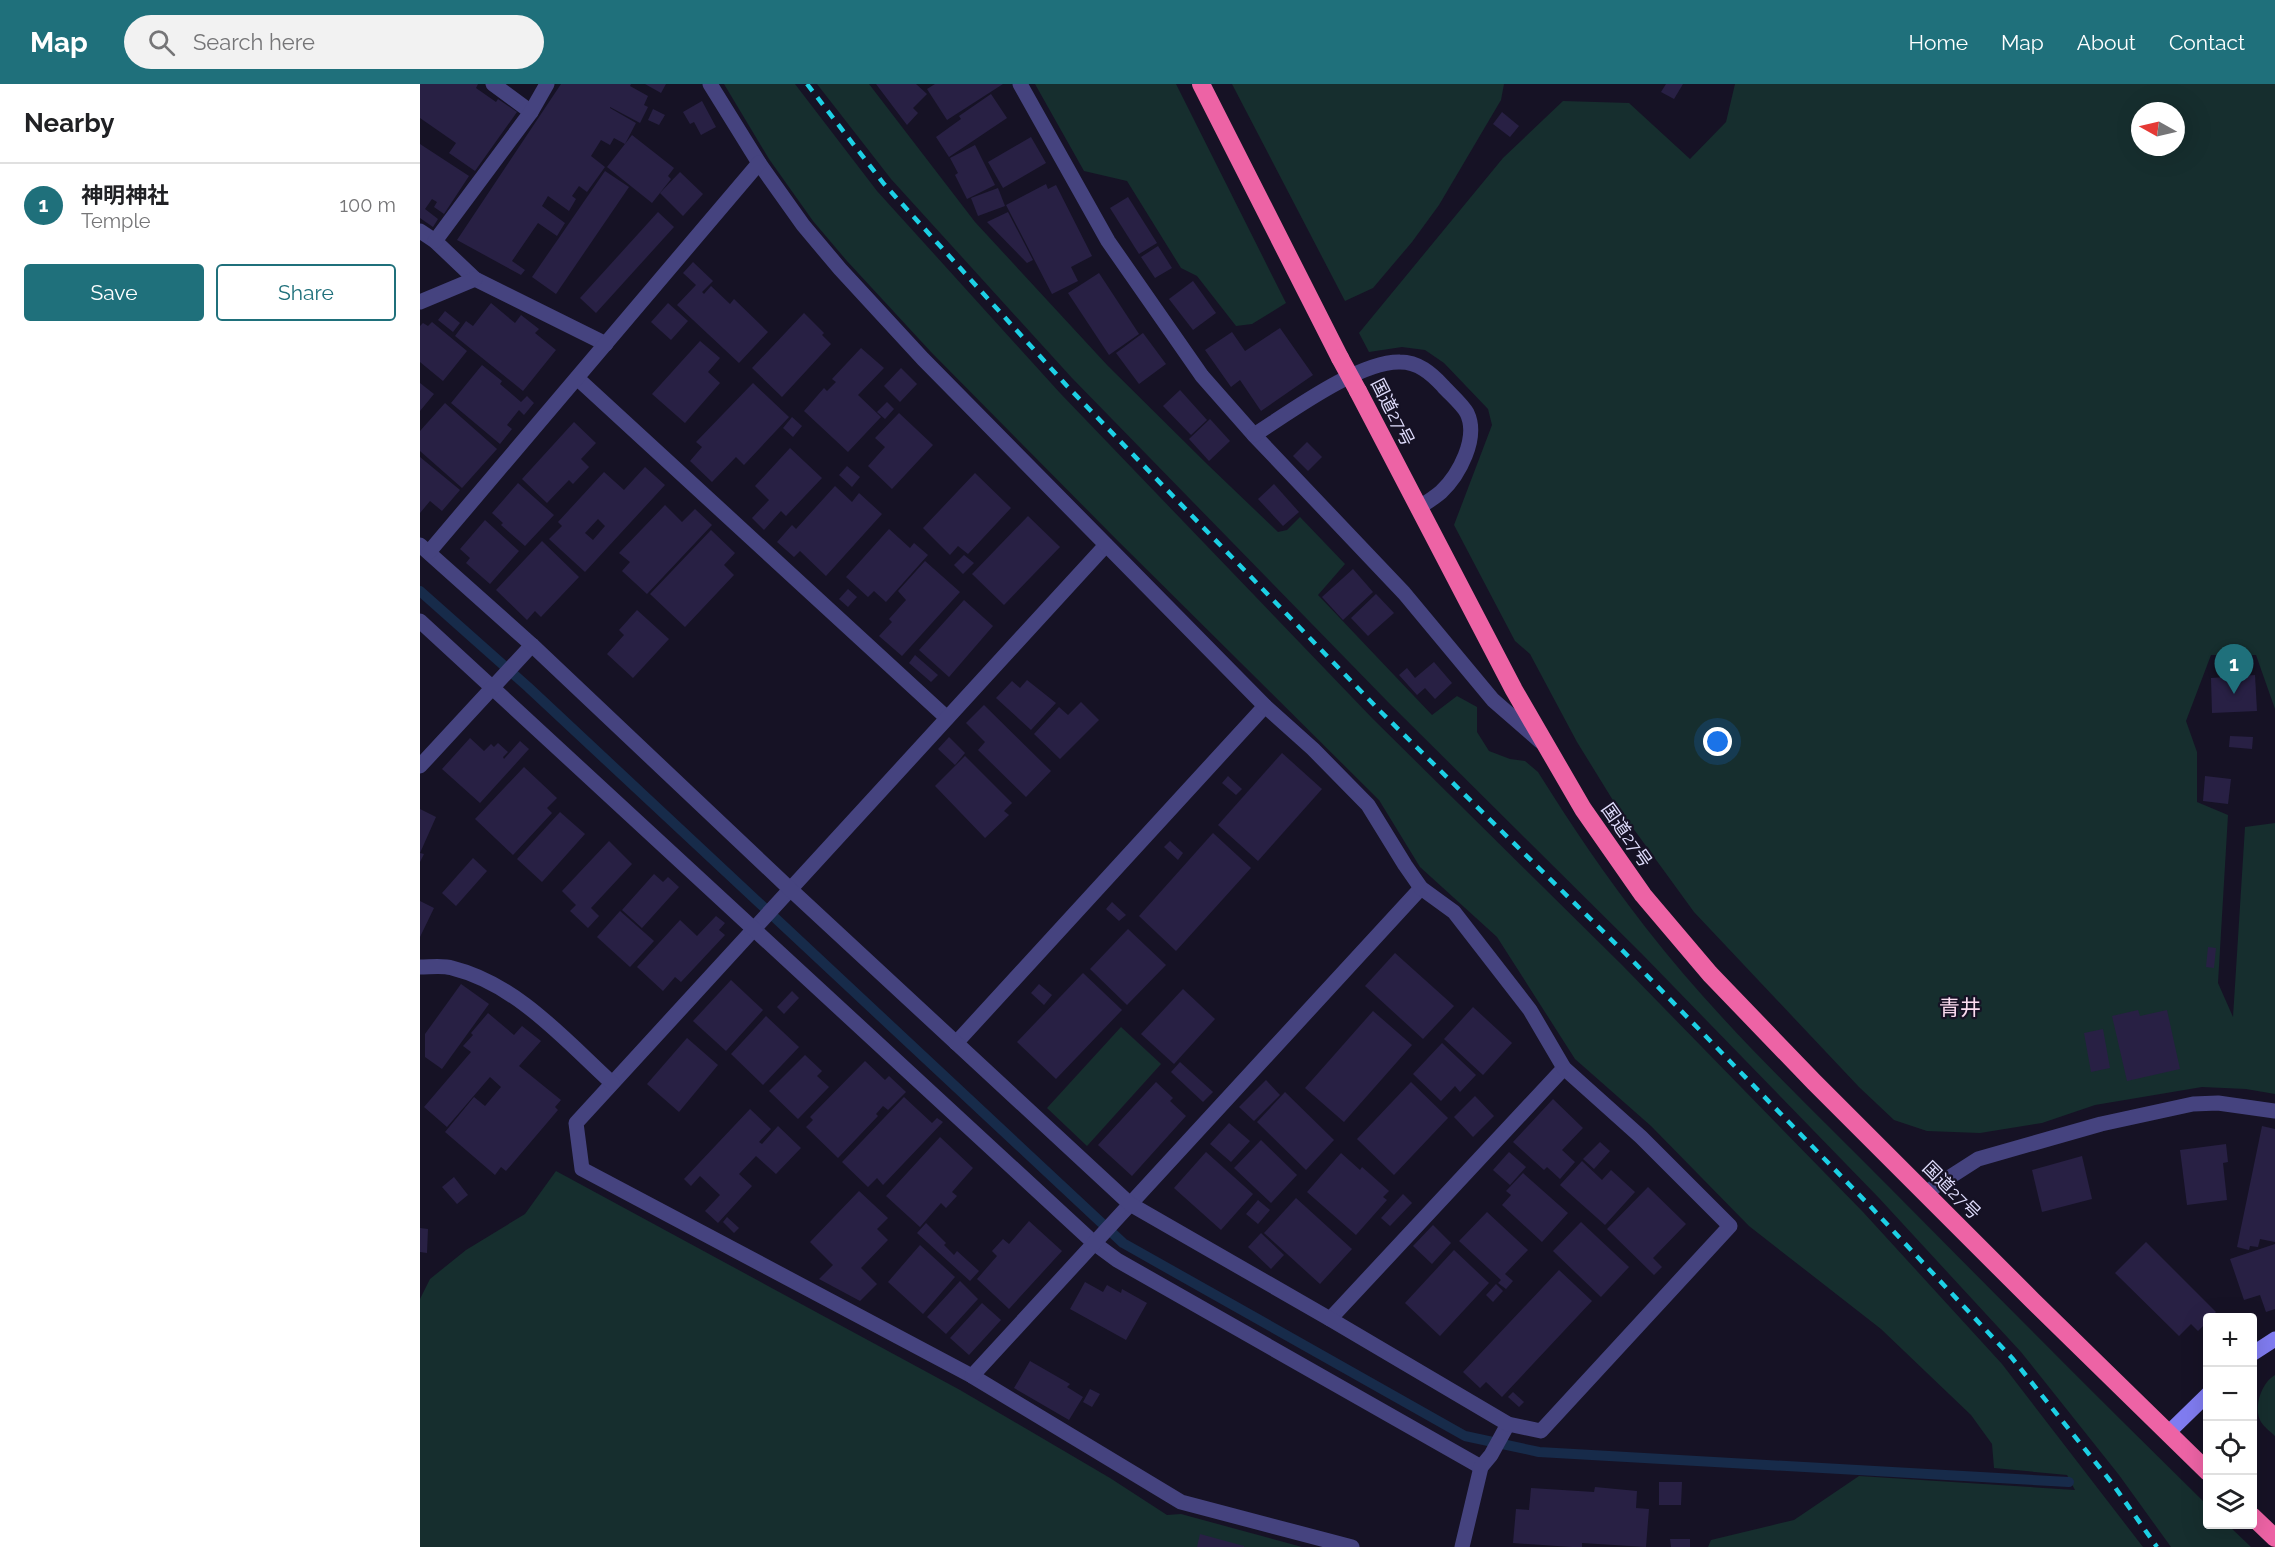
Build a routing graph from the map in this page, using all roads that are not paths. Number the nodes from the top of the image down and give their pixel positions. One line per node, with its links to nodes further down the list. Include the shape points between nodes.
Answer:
1 (493, 84): 6 (street)
2 (548, 84): 6 (street)
3 (710, 84): 7 (street)
4 (1020, 84): 14 (street, via 1108,242 1202,376)
5 (1201, 84): 15 (highway, 国道27号, bridge)
6 (531, 112): 9 (street)
7 (759, 163): 12 (street); 16 (street, via 803,225 862,293)
8 (420, 231): 9 (street)
9 (435, 241): 10 (street)
10 (475, 279): 11 (street); 12 (street)
11 (420, 302)
12 (606, 344): 13 (street)
13 (577, 378): 17 (street); 22 (street)
14 (1254, 435): 15 (street, via 1328,389 1376,365 1418,365 1438,380 1467,412 1470,427 1469,446 1454,478); 23 (street, via 1404,593 1493,700)
15 (1418, 508): 23 (highway, 国道27号)
16 (1106, 545): 21 (street); 22 (street)
17 (425, 548): 19 (street)
18 (420, 621): 20 (street)
19 (532, 645): 20 (street); 26 (street)
20 (497, 682): 24 (street); 27 (street)
21 (1265, 706): 25 (street, via 1368,805); 29 (street)
22 (947, 718): 26 (street)
23 (1545, 744): 33 (highway, 国道27号, via 1583,809 1676,935 1710,975)
24 (420, 766)
25 (1421, 888): 30 (street, via 1454,912 1530,1010); 34 (street)
26 (790, 889): 27 (street); 29 (street)
27 (758, 924): 31 (street); 35 (street)
28 (420, 968): 31 (street, via 450,967 511,994)
29 (956, 1043): 34 (street)
30 (1564, 1068): 36 (street); 41 (street, via 1641,1137 1730,1226 1541,1431)
31 (612, 1083): 39 (street, via 576,1123 582,1169)
32 (2275, 1111): 33 (street, via 2218,1103 2193,1104 2101,1124 1978,1159)
33 (1925, 1193): 42 (highway, 国道27号)
34 (1130, 1204): 35 (street); 36 (street)
35 (1098, 1239): 39 (street); 43 (street, via 1117,1260)
36 (1330, 1319): 41 (street)
37 (2275, 1340): 38 (main road)
38 (2257, 1351)
39 (972, 1376): 47 (street, via 1181,1502)
40 (2203, 1399): 42 (main road)
41 (1505, 1430): 43 (street)
42 (2168, 1433): 44 (highway, 国道27号)
43 (1486, 1461): 48 (street)
44 (2203, 1467)
45 (2257, 1520): 46 (highway)
46 (2275, 1538)
47 (1352, 1547)
48 (1462, 1547)

